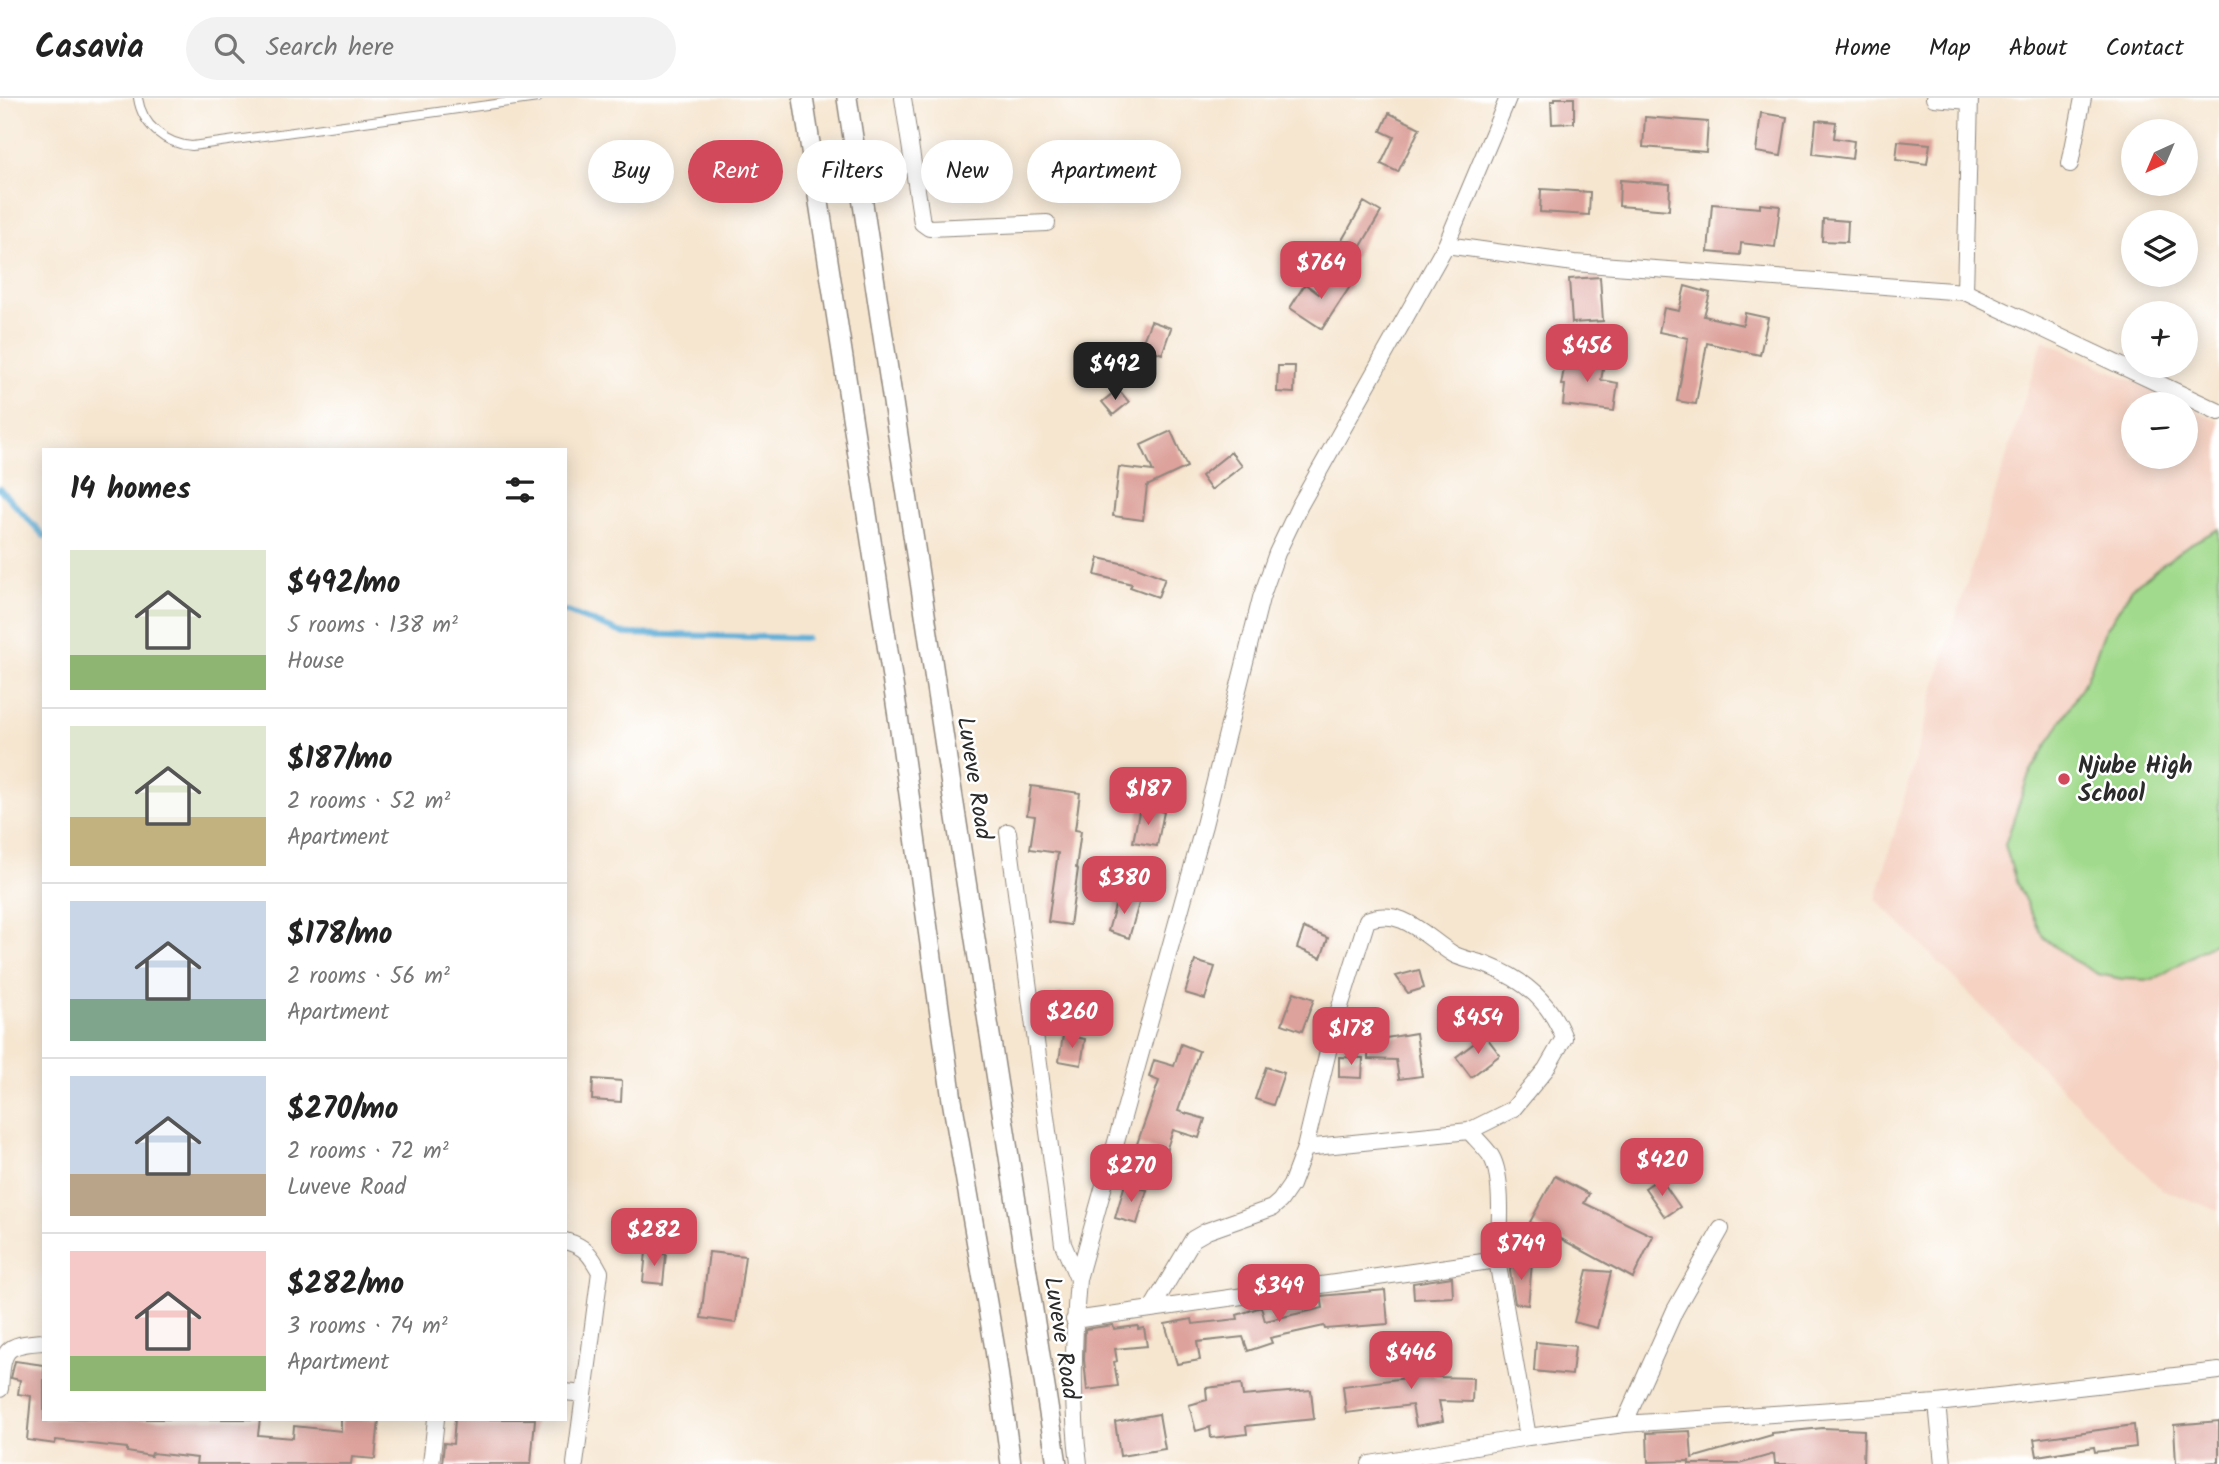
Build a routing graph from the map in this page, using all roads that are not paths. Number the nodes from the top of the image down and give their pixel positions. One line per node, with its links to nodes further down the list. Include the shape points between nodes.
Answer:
1 (138, 98): 2 (lane, via 140,109 157,131 177,145 192,146)
2 (538, 98)
3 (803, 98): 35 (street, via 952,1100)
4 (847, 98): 36 (street, Luveve Road)
5 (903, 98): 11 (street, via 922,223 929,228)
6 (1508, 98): 12 (street)
7 (1934, 98): 9 (street)
8 (2083, 98): 10 (street)
9 (1970, 99): 13 (street)
10 (2070, 164)
11 (1046, 223)
12 (1446, 245): 13 (street, via 1574,263); 21 (street, via 1300,505 1261,598)
13 (1965, 292): 14 (street)
14 (2219, 412)
15 (1009, 832): 21 (street, via 1063,1244)
16 (1469, 1132): 17 (street); 17 (street, via 1513,1109 1558,1051 1564,1038 1559,1024 1549,1007 1518,979 1453,954 1400,919 1380,915 1367,920 1334,1026); 20 (street, via 1493,1158 1499,1189)
17 (1305, 1148): 22 (street, via 1280,1201 1193,1239)
18 (1721, 1229): 31 (street, via 1675,1310)
19 (567, 1242): 28 (street, via 581,1245 600,1272)
20 (1497, 1260): 22 (street); 32 (street)
21 (1077, 1279): 23 (street)
22 (1152, 1308): 23 (street)
23 (1074, 1320): 37 (street, via 1073,1422)
24 (42, 1342): 26 (street, via 16,1344 8,1351)
25 (2219, 1371): 29 (street)
26 (0, 1389)
27 (567, 1392): 28 (street)
28 (584, 1394): 34 (street)
29 (1937, 1403): 31 (street); 39 (street)
30 (436, 1421): 33 (street)
31 (1624, 1424): 32 (street)
32 (1528, 1437): 38 (street)
33 (431, 1464)
34 (575, 1464)
35 (1011, 1464)
36 (1057, 1464)
37 (1079, 1464)
38 (1370, 1464)
39 (1943, 1464)

